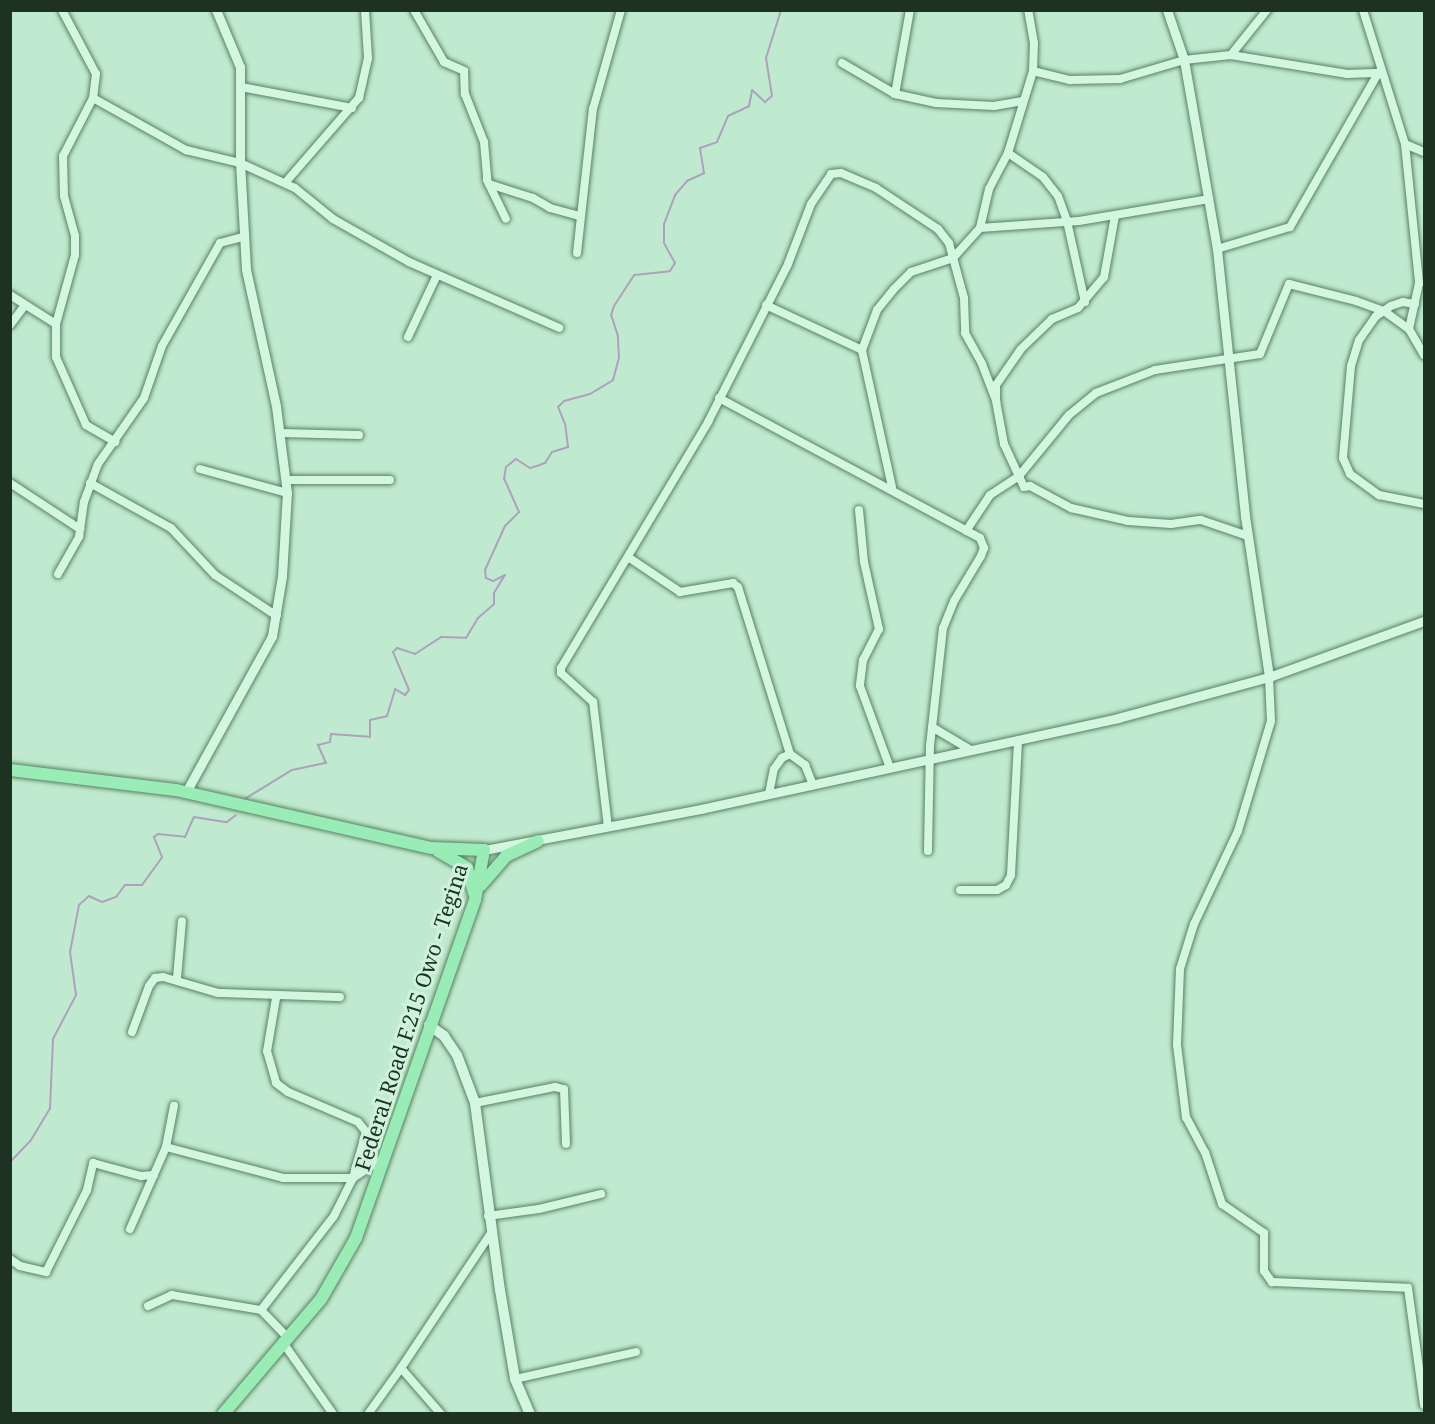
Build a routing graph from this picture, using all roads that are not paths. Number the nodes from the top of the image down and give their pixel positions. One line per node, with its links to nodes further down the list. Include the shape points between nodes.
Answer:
1 (62, 10): 18 (street, via 95,67)
2 (216, 10): 16 (street, via 236,53)
3 (365, 10): 20 (street, via 366,77)
4 (414, 10): 26 (street, via 444,62 464,71 465,94 484,142)
5 (621, 10): 28 (street, via 593,109)
6 (910, 10): 17 (street)
7 (1028, 10): 14 (street, via 1034,43)
8 (1167, 10): 12 (street)
9 (1267, 10): 11 (street)
10 (1363, 10): 15 (street)
11 (1231, 55): 12 (street); 15 (street)
12 (1184, 60): 14 (street, via 1120,79 1097,81); 27 (street)
13 (842, 63): 17 (street)
14 (1033, 71): 19 (street)
15 (1379, 74): 21 (street); 34 (street, via 1290,227)
16 (241, 87): 20 (street); 24 (street)
17 (895, 94): 19 (street, via 936,103 985,106)
18 (93, 98): 24 (street, via 186,150); 44 (street, via 63,156 64,196 75,236 75,255)
19 (1023, 101): 23 (street)
20 (352, 108): 25 (street, via 330,127)
21 (1405, 144): 22 (street); 40 (street, via 1419,283)
22 (1425, 152)
23 (1008, 153): 31 (street, via 1047,182); 32 (street, via 989,189)
24 (240, 163): 25 (street); 33 (street)
25 (285, 183): 37 (street, via 333,219)
26 (489, 184): 28 (street); 30 (street)
27 (1209, 199): 29 (street, via 1153,205); 34 (street)
28 (580, 216): 35 (street)
29 (1115, 216): 31 (street); 39 (street, via 1104,277)
30 (506, 219)
31 (1067, 220): 32 (street); 39 (street)
32 (980, 228): 36 (street)
33 (243, 237): 54 (street, via 251,302); 56 (street, via 220,243 162,346 144,398)
34 (1217, 249): 51 (street)
35 (578, 253)
36 (953, 258): 42 (street, via 943,234 916,213 876,188 841,172 831,174 811,204); 49 (street, via 928,265 903,279 877,310); 53 (street, via 964,298 964,333)
37 (437, 275): 46 (street, via 515,305); 48 (street)
38 (10, 294): 41 (street)
39 (1085, 302): 53 (street, via 1052,319 1021,349 996,385)
40 (1415, 304): 43 (street, via 1396,303); 47 (street)
41 (25, 305): 44 (street); 45 (street)
42 (766, 305): 49 (street); 52 (street)
43 (1384, 311): 47 (street); 51 (street, via 1289,284 1262,352); 65 (street, via 1370,324 1353,354 1343,458 1350,474 1379,495)
44 (56, 324): 56 (street, via 56,357 82,418 93,432)
45 (10, 325)
46 (559, 328)
47 (1409, 329): 50 (street)
48 (408, 338)
49 (862, 350): 63 (street)
50 (1425, 355)
51 (1230, 360): 58 (street, via 1155,370 1096,393 1069,415); 69 (street)
52 (719, 398): 63 (street, via 836,464); 70 (street)
53 (996, 401): 58 (street, via 1004,444)
54 (281, 433): 55 (street); 59 (street)
55 (358, 435)
56 (116, 442): 62 (street, via 98,464)
57 (200, 469): 64 (street)
58 (1019, 476): 68 (street, via 990,495); 69 (street, via 1024,487 1030,486 1081,511 1152,524 1201,520)
59 (286, 480): 60 (street); 64 (street)
60 (390, 480)
61 (10, 483): 67 (street)
62 (90, 483): 67 (street); 72 (street, via 171,528 215,575)
63 (892, 487): 68 (street, via 904,499)
64 (287, 493): 72 (street)
65 (1425, 504)
66 (859, 510): 80 (street, via 864,562 879,629 863,660 860,686)
67 (80, 529): 71 (street)
68 (966, 531): 75 (street, via 980,538 984,548 945,622)
69 (1248, 536): 74 (street)
70 (628, 557): 78 (street, via 680,592 723,584 738,587); 85 (street, via 561,668 561,673 593,702)
71 (58, 574)
72 (277, 616): 83 (street, via 266,651)
73 (1422, 623): 74 (street)
74 (1269, 677): 76 (street); 116 (street, via 1271,721 1238,831 1194,924 1180,969 1177,1045 1186,1116 1205,1152 1222,1204 1264,1233 1264,1271 1272,1282 1408,1288)
75 (932, 727): 77 (street); 79 (street)
76 (1018, 740): 77 (street); 90 (street, via 1011,875 1006,885 997,890)
77 (969, 749): 79 (street)
78 (790, 754): 82 (street, via 799,757); 84 (street, via 774,769)
79 (930, 758): 80 (street); 89 (street)
80 (890, 768): 82 (street)
81 (10, 770): 83 (main road, Federal Road F.215 Owo - Tegina)
82 (813, 785): 84 (street)
83 (186, 792): 87 (main road, Federal Road F.215 Owo - Tegina)
84 (769, 794): 85 (street)
85 (608, 827): 86 (street)
86 (538, 841): 88 (street); 91 (main road, via 506,856)
87 (432, 848): 88 (main road, Federal Road F.215 Owo - Tegina); 91 (main road, via 467,868)
88 (484, 850): 91 (main road, Federal Road F.215 Owo - Tegina)
89 (928, 851)
90 (960, 890)
91 (476, 896): 96 (main road, Federal Road F.215 Owo - Tegina)
92 (182, 921): 93 (street)
93 (177, 978): 95 (street, via 218,993); 97 (street, via 154,978)
94 (340, 997): 95 (street)
95 (276, 998): 104 (street, via 267,1051 276,1083 363,1126 366,1132)
96 (429, 1025): 98 (main road, via 444,1036 457,1055); 102 (main road, Federal Road F.215 Owo - Tegina)
97 (132, 1032)
98 (475, 1103): 100 (street, via 555,1087 564,1089); 106 (main road)
99 (174, 1106): 101 (street)
100 (566, 1143)
101 (166, 1147): 103 (street); 104 (street, via 276,1177)
102 (386, 1156): 104 (street); 112 (main road, Federal Road F.215 Owo - Tegina, via 356,1238 338,1273)
103 (154, 1175): 107 (street); 109 (street, via 141,1176 93,1163 87,1190 45,1272 20,1266)
104 (353, 1178): 111 (street, via 334,1216)
105 (601, 1194): 106 (street)
106 (488, 1216): 108 (main road)
107 (130, 1229)
108 (491, 1233): 114 (street); 115 (main road)
109 (10, 1259)
110 (148, 1306): 111 (street, via 181,1295)
111 (261, 1310): 112 (street)
112 (286, 1341): 117 (main road, Federal Road F.215 Owo - Tegina); 118 (street)
113 (636, 1352): 115 (street)
114 (401, 1368): 119 (street); 120 (street)
115 (516, 1379): 121 (main road)
116 (1425, 1405)
117 (228, 1411)
118 (333, 1413)
119 (368, 1413)
120 (441, 1413)
121 (530, 1413)

